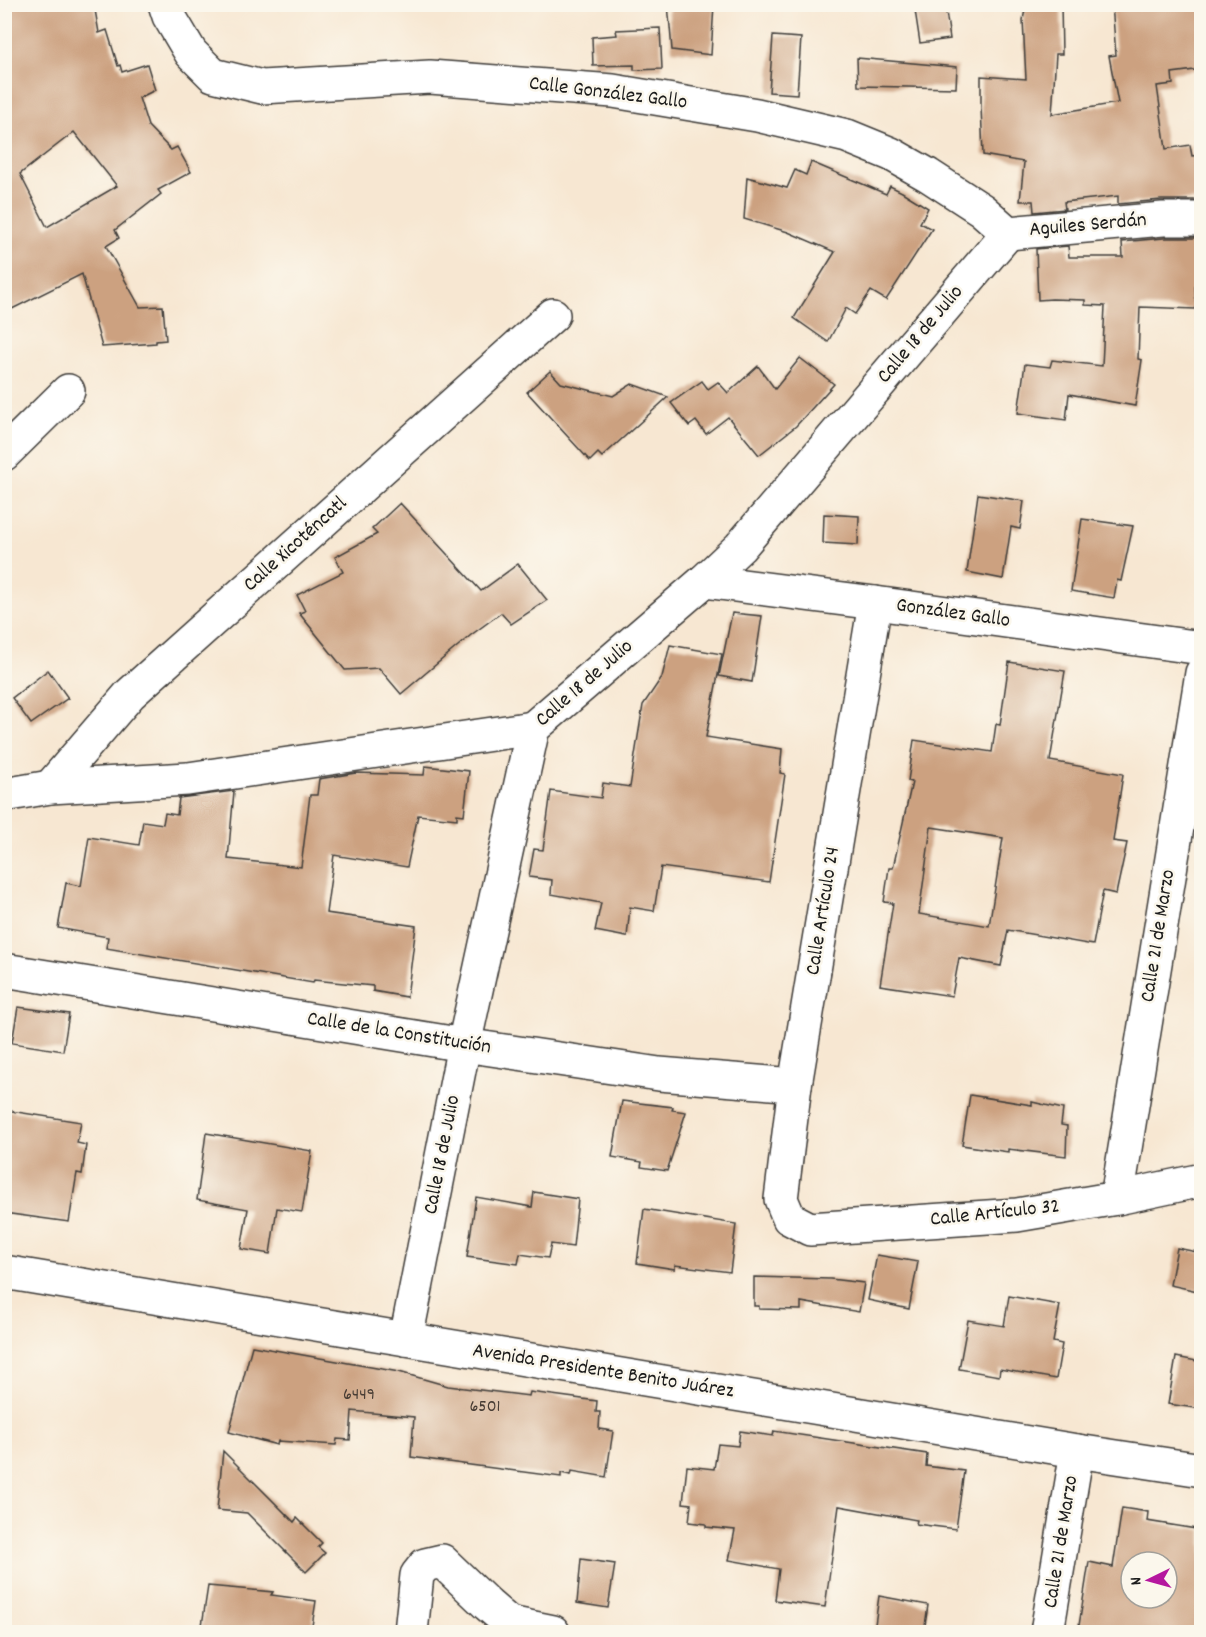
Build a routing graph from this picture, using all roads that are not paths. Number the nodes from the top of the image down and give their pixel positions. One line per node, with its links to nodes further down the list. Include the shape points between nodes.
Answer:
1 (165, 4): 2 (street, Calle González Gallo, via 191,53 213,75 262,87 430,77 614,91 758,115 847,136 891,154)
2 (982, 210): 4 (street, Aguiles Serdán)
3 (1202, 219): 4 (street, Aguiles Serdán)
4 (1008, 233): 8 (street, Calle 18 de Julio, via 740,547)
5 (553, 315): 13 (street, Calle Xicoténcatl, via 130,694)
6 (68, 391): 7 (street)
7 (4, 454)
8 (704, 581): 9 (street, González Gallo); 12 (street, Calle 18 de Julio)
9 (875, 603): 10 (street, González Gallo); 17 (street, Calle Artículo 24)
10 (1202, 648)
11 (1202, 673): 19 (street, Calle 21 de Marzo)
12 (532, 728): 13 (street, via 188,779); 16 (street, Calle 18 de Julio)
13 (50, 787): 14 (street)
14 (4, 795)
15 (4, 970): 16 (street, Calle de la Constitución)
16 (464, 1045): 17 (street, Calle de la Constitución, via 659,1074); 22 (street, Calle 18 de Julio)
17 (795, 1085): 20 (street, Calle Artículo 24, via 781,1199)
18 (1202, 1180): 19 (street, Calle Artículo 32)
19 (1117, 1198): 20 (street, Calle Artículo 32, via 1017,1215 810,1229)
20 (789, 1218)
21 (4, 1272): 22 (street, Avenida Presidente Benito Juárez)
22 (406, 1339): 23 (street, Avenida Presidente Benito Juárez)
23 (1077, 1451): 24 (street, Avenida Presidente Benito Juárez); 27 (street, Calle 21 de Marzo)
24 (1202, 1470)
25 (411, 1632): 26 (street, via 417,1575 425,1565 442,1561 509,1623)
26 (553, 1632)
27 (1047, 1632)

